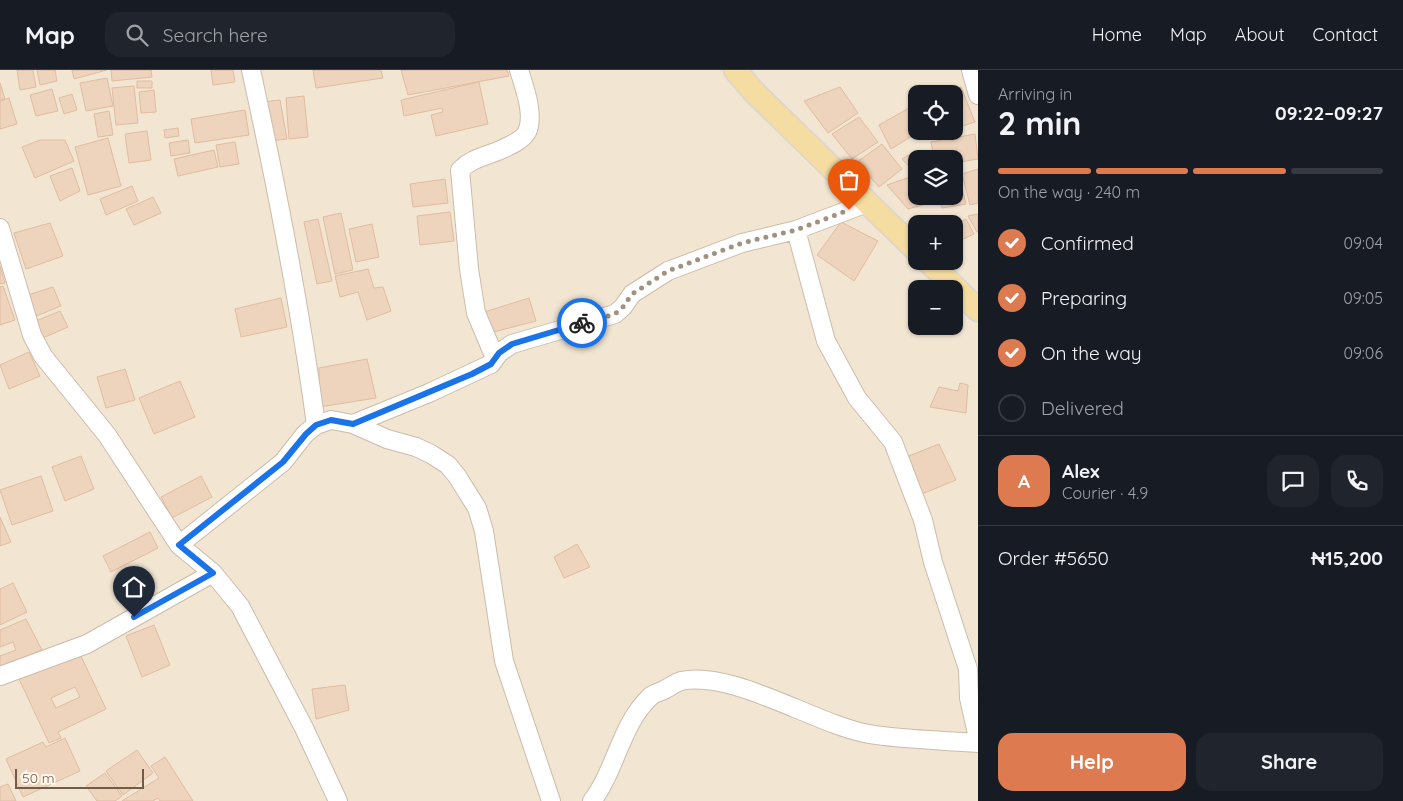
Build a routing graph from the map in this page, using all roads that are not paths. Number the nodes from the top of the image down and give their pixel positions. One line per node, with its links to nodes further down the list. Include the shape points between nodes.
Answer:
1 (251, 70): 14 (street, via 305,342)
2 (519, 70): 12 (street, via 528,103 527,131 520,140 477,158 460,170 476,313)
3 (735, 70): 6 (main road)
4 (971, 70): 5 (street)
5 (978, 95)
6 (867, 203): 8 (street); 9 (main road)
7 (0, 228): 15 (street, via 32,335 43,356 107,435)
8 (796, 230): 12 (street, via 742,243 668,271 632,294 615,314 512,344); 18 (street, via 826,341 857,398 893,442 903,464)
9 (908, 242)
10 (937, 270): 11 (main road)
11 (978, 310)
12 (495, 358): 13 (street, via 491,364 472,374)
13 (353, 424): 14 (street, via 331,420); 22 (street, via 437,457 457,476 477,508 484,531 504,661)
14 (316, 425): 15 (street, via 283,462)
15 (179, 545): 16 (street)
16 (213, 573): 17 (street, via 87,644); 21 (street, via 240,606)
17 (0, 676)
18 (973, 681): 19 (street, via 969,698)
19 (978, 738)
20 (978, 743): 23 (street, via 869,734 837,726 754,691 690,680 652,694 643,704)
21 (338, 801)
22 (551, 801)
23 (592, 801)

